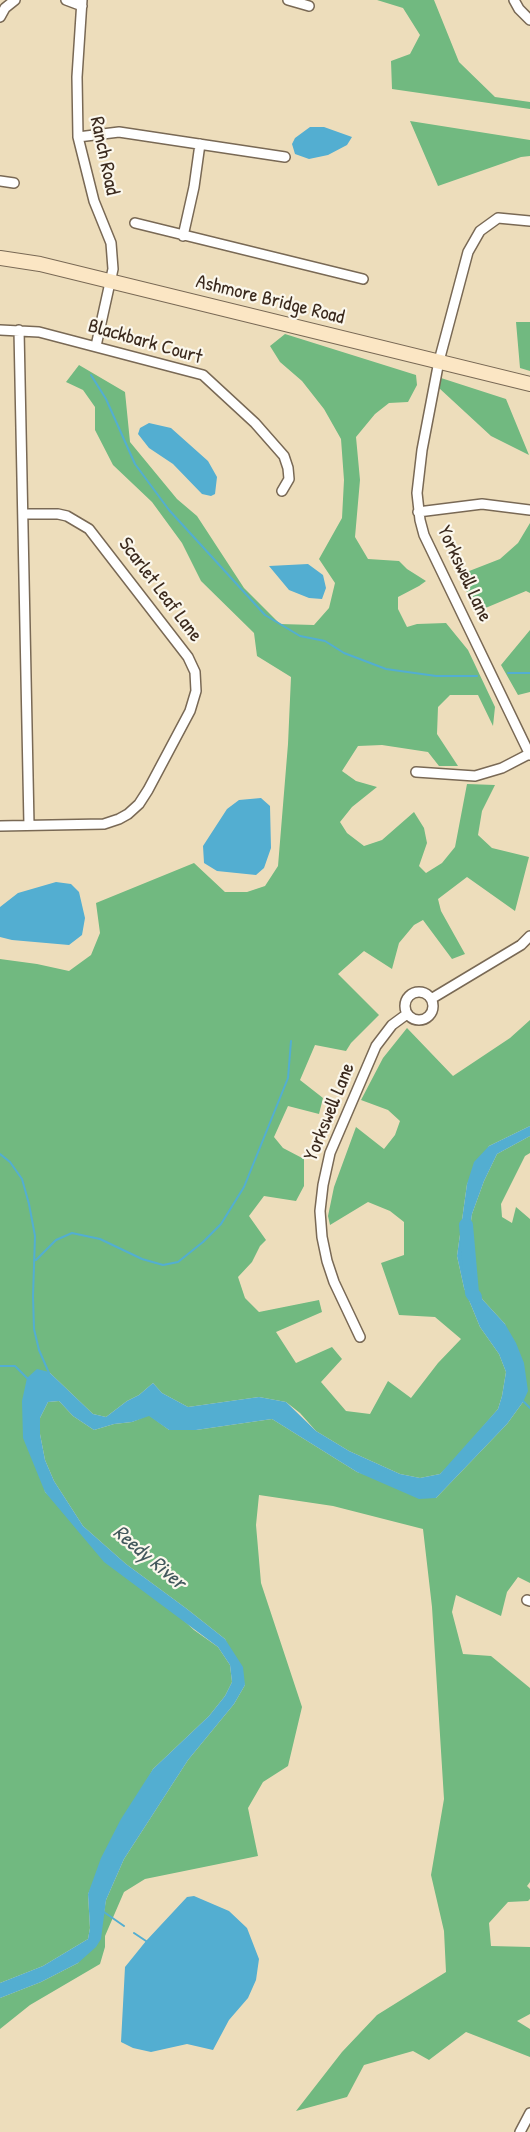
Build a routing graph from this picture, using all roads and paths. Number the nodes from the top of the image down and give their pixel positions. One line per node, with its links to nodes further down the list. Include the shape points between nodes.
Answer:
1 (15, 0): 7 (street)
2 (66, 0): 5 (street)
3 (288, 0): 6 (street)
4 (514, 0): 8 (street)
5 (82, 3): 9 (street, Ranch Road)
6 (309, 6)
7 (0, 17)
8 (530, 20)
9 (78, 137): 10 (street, via 119,132); 19 (street, Ranch Road, via 91,192 111,243)
10 (200, 144): 11 (street); 16 (street)
11 (285, 156)
12 (0, 181): 13 (street)
13 (14, 183)
14 (530, 221): 23 (street, Yorkswell Lane, via 498,218 480,231 468,252)
15 (135, 223): 16 (street)
16 (183, 236): 18 (street)
17 (0, 258): 19 (main road, Ashmore Bridge Road)
18 (363, 279)
19 (111, 281): 22 (street, Ranch Road); 23 (main road, Ashmore Bridge Road)
20 (0, 330): 21 (street, Blackbark Court)
21 (19, 330): 22 (street, Blackbark Court); 28 (street)
22 (96, 346): 25 (street, Blackbark Court, via 194,371 212,381 284,456 289,479)
23 (440, 362): 24 (main road, Ashmore Bridge Road); 27 (street, Yorkswell Lane, via 422,450)
24 (530, 384)
25 (282, 491)
26 (530, 510): 27 (street, via 482,504)
27 (418, 512): 29 (street, Yorkswell Lane, via 424,535)
28 (23, 514): 31 (street); 31 (street, Scarlet Leaf Lane, via 68,516 89,529 188,657 196,683 190,711 135,809 104,824)
29 (530, 755): 30 (street, via 475,776)
30 (416, 772)
31 (29, 825): 32 (street, Scarlet Leaf Lane)
32 (0, 826)
33 (530, 936): 34 (street, via 509,953)
34 (431, 999): 35 (street, via 432,1010 427,1017 418,1020); 35 (street, via 422,992 413,993 405,1004)
35 (407, 1014): 36 (street, Yorkswell Lane, via 392,1025 376,1047 330,1153 323,1185 320,1211 327,1261)
36 (360, 1337)
37 (530, 2113): 38 (street)
38 (520, 2132)

